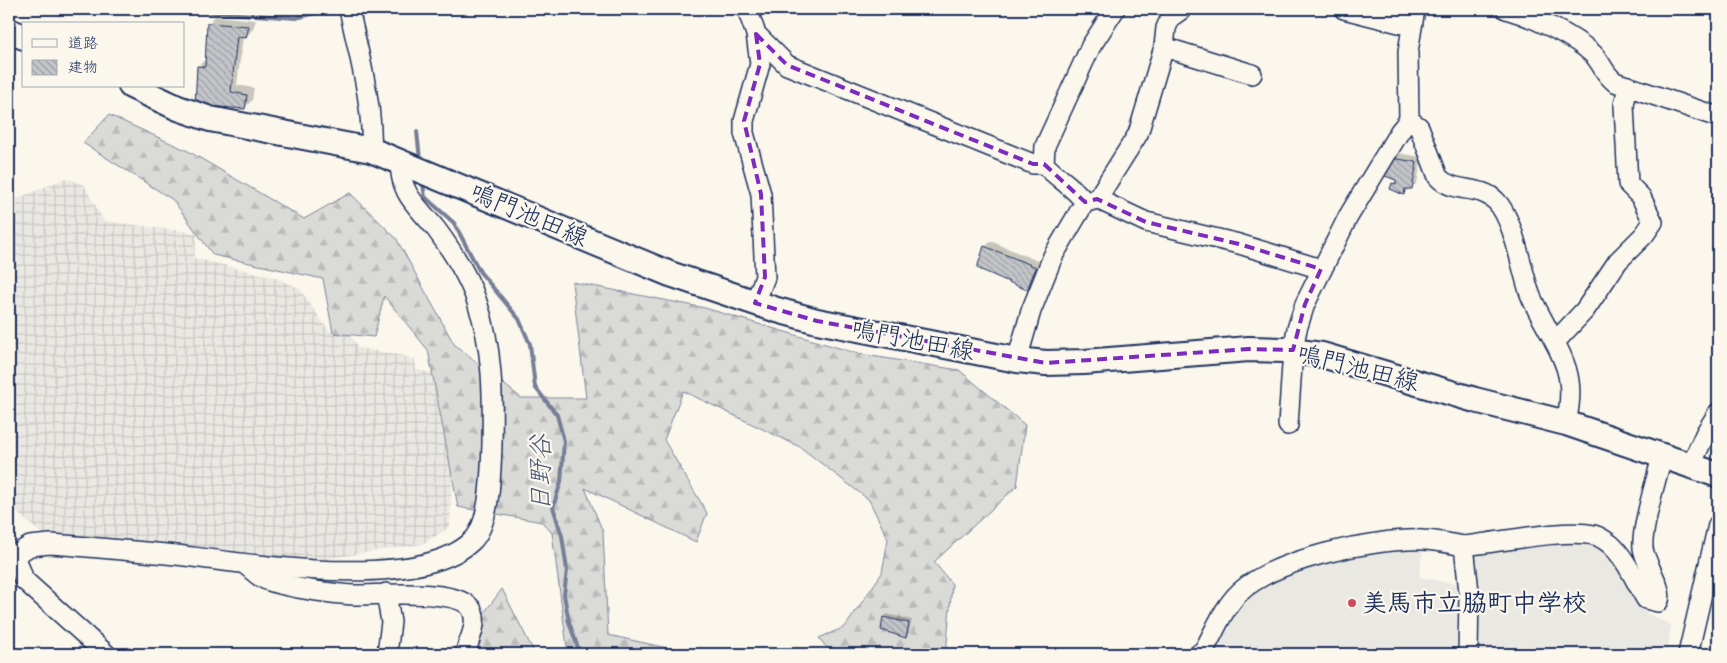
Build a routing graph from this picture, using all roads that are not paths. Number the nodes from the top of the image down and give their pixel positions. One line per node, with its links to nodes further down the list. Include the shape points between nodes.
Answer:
1 (349, 9): 17 (street)
2 (747, 9): 9 (street)
3 (1116, 9): 19 (street, via 1091,46 1045,146)
4 (1344, 9): 7 (street)
5 (1506, 9): 13 (street, via 1524,14 1580,44 1595,56 1606,75)
6 (1171, 12): 11 (street)
7 (1413, 17): 16 (street, via 1408,52)
8 (9, 31): 10 (main road)
9 (756, 34): 19 (street, via 787,65 1033,164); 22 (street, via 760,64 744,121 744,134 761,194 765,277)
10 (22, 36)
11 (1164, 47): 12 (street); 20 (street, via 1138,134)
12 (1252, 74)
13 (1628, 86): 15 (street); 23 (street, via 1624,105 1628,184 1641,197 1653,222 1618,262 1585,310)
14 (135, 88): 17 (main road, 鳴門池田線, via 210,119)
15 (1718, 117)
16 (1409, 120): 21 (street, via 1348,217); 23 (street, via 1419,127 1438,177 1444,184 1485,192 1501,206 1530,293)
17 (372, 150): 18 (main road, 鳴門池田線)
18 (400, 162): 22 (main road, 鳴門池田線, via 670,274); 35 (street, via 400,176 408,197 437,230 467,275 488,339 493,407 485,515 474,540 440,560 363,570)
19 (1044, 164): 20 (street)
20 (1091, 200): 21 (street, via 1146,222 1239,244); 25 (street, via 1053,256 1031,311)
21 (1321, 269): 24 (street, via 1305,304)
22 (755, 303): 25 (main road, 鳴門池田線, via 817,321)
23 (1555, 342): 27 (street, via 1569,380)
24 (1293, 350): 25 (main road, 鳴門池田線, via 1249,349 1084,362); 27 (main road, 鳴門池田線, via 1322,355 1474,400); 28 (street)
25 (1017, 360)
26 (1718, 413): 30 (street)
27 (1566, 423): 29 (main road, 鳴門池田線)
28 (1288, 424)
29 (1662, 456): 30 (main road, 鳴門池田線); 33 (street, via 1643,548 1661,594 1658,602 1646,599 1622,556 1595,535 1555,535)
30 (1692, 465): 31 (main road, 鳴門池田線)
31 (1718, 475)
32 (1718, 525): 42 (street)
33 (1464, 546): 40 (street, via 1424,540 1393,541 1308,557 1277,568 1241,591); 41 (street)
34 (12, 554): 35 (street, via 30,546 50,544 177,555); 37 (street, via 24,580)
35 (246, 565): 36 (street, via 263,579 296,587 358,595)
36 (386, 594): 38 (street, via 391,622); 39 (street, via 451,597 468,603 474,612 474,625)
37 (106, 654)
38 (387, 654)
39 (465, 654)
40 (1200, 654)
41 (1468, 654)
42 (1688, 654)

